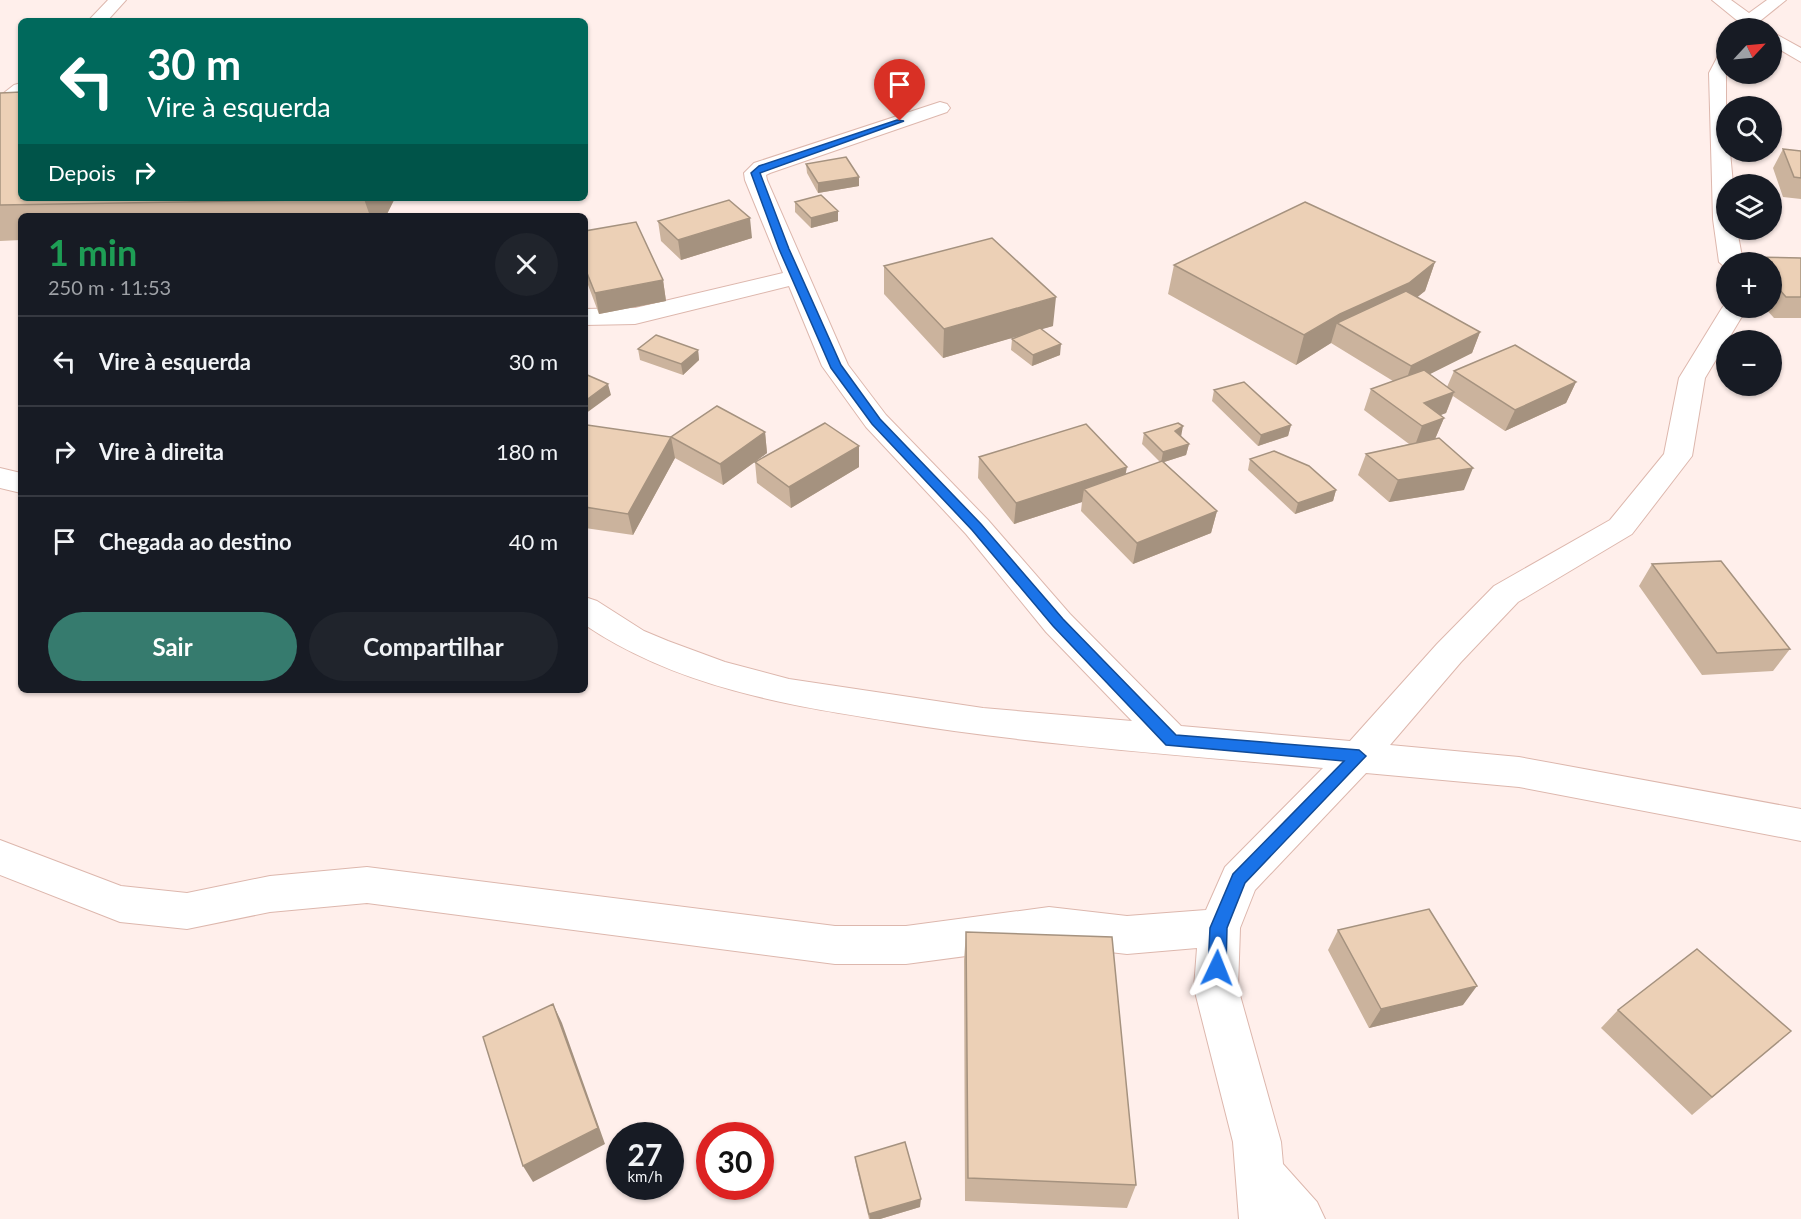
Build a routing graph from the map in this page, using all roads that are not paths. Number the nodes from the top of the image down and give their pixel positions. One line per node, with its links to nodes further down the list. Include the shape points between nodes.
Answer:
1 (118, 0): 4 (street)
2 (1720, 0): 5 (street)
3 (1778, 0): 6 (street)
4 (100, 18)
5 (1741, 18)
6 (1759, 18)
7 (1782, 43): 8 (street)
8 (1800, 54)
9 (1718, 84): 13 (street, via 1724,219)
10 (18, 91): 11 (street)
11 (0, 106)
12 (940, 108): 14 (street, via 755,173)
13 (1729, 252)
14 (796, 277): 15 (street, via 635,315); 20 (street, via 835,366 876,421 977,527 1058,623)
15 (588, 317)
16 (1729, 318): 21 (street, via 1692,378 1678,456 1621,527 1506,594 1410,695)
17 (0, 478): 18 (street)
18 (18, 482)
19 (588, 611): 20 (street, via 656,651 719,674 789,692 983,722)
20 (1172, 740): 21 (street)
21 (1359, 756): 22 (street, via 1519,772); 24 (street, via 1239,879)
22 (1801, 825)
23 (0, 857): 24 (street, via 120,904 187,911 270,894 367,885 835,945 906,945 1049,926 1127,935)
24 (1219, 928): 25 (street, via 1216,988 1257,1142)
25 (1262, 1197): 26 (street)
26 (1300, 1219)

